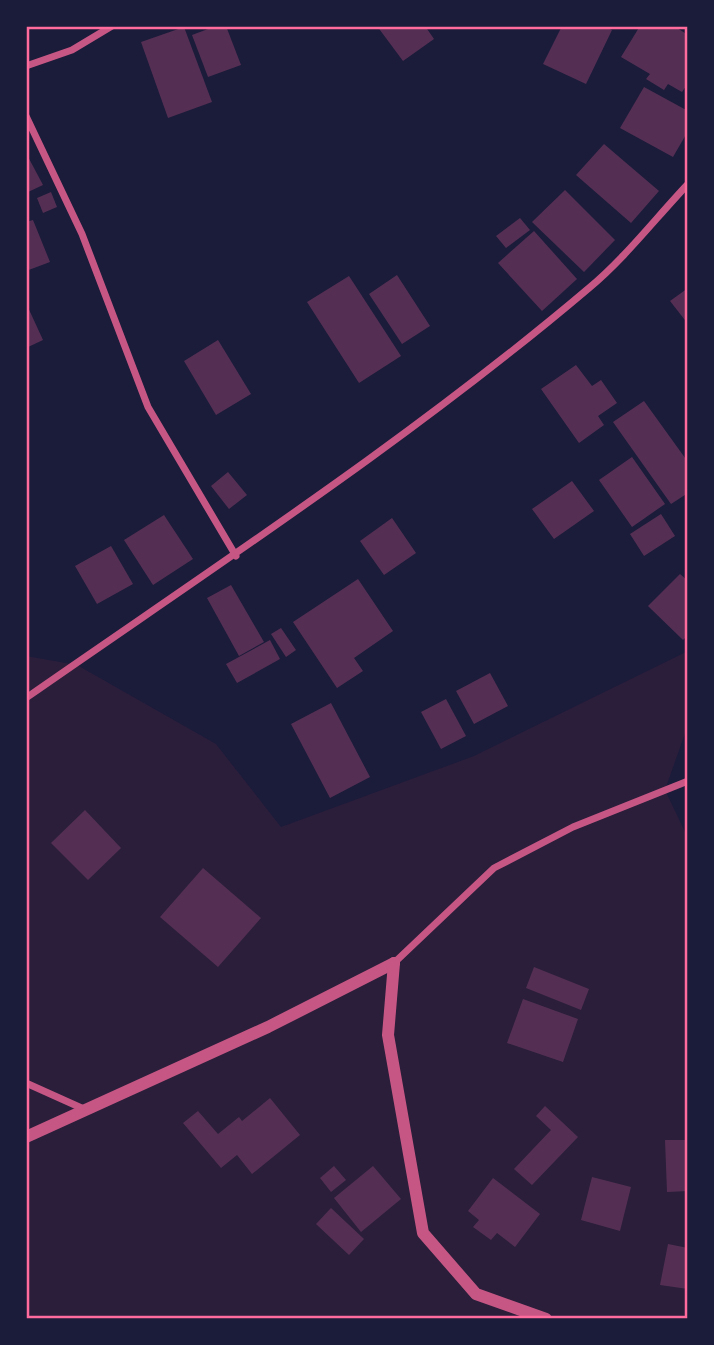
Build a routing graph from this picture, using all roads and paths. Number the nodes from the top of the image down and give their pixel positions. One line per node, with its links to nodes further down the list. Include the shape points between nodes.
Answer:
1 (112, 26): 2 (street, via 72,50)
2 (26, 66)
3 (26, 116): 5 (street, via 82,234 148,407)
4 (688, 184): 5 (street, via 591,287)
5 (236, 556): 6 (street)
6 (26, 698)
7 (688, 781): 8 (street, via 573,827 494,868)
8 (394, 962): 10 (street, via 268,1027); 12 (street, via 388,1035 423,1233 475,1294)
9 (26, 1083): 10 (street)
10 (86, 1110): 11 (street)
11 (26, 1137)
12 (546, 1319)

